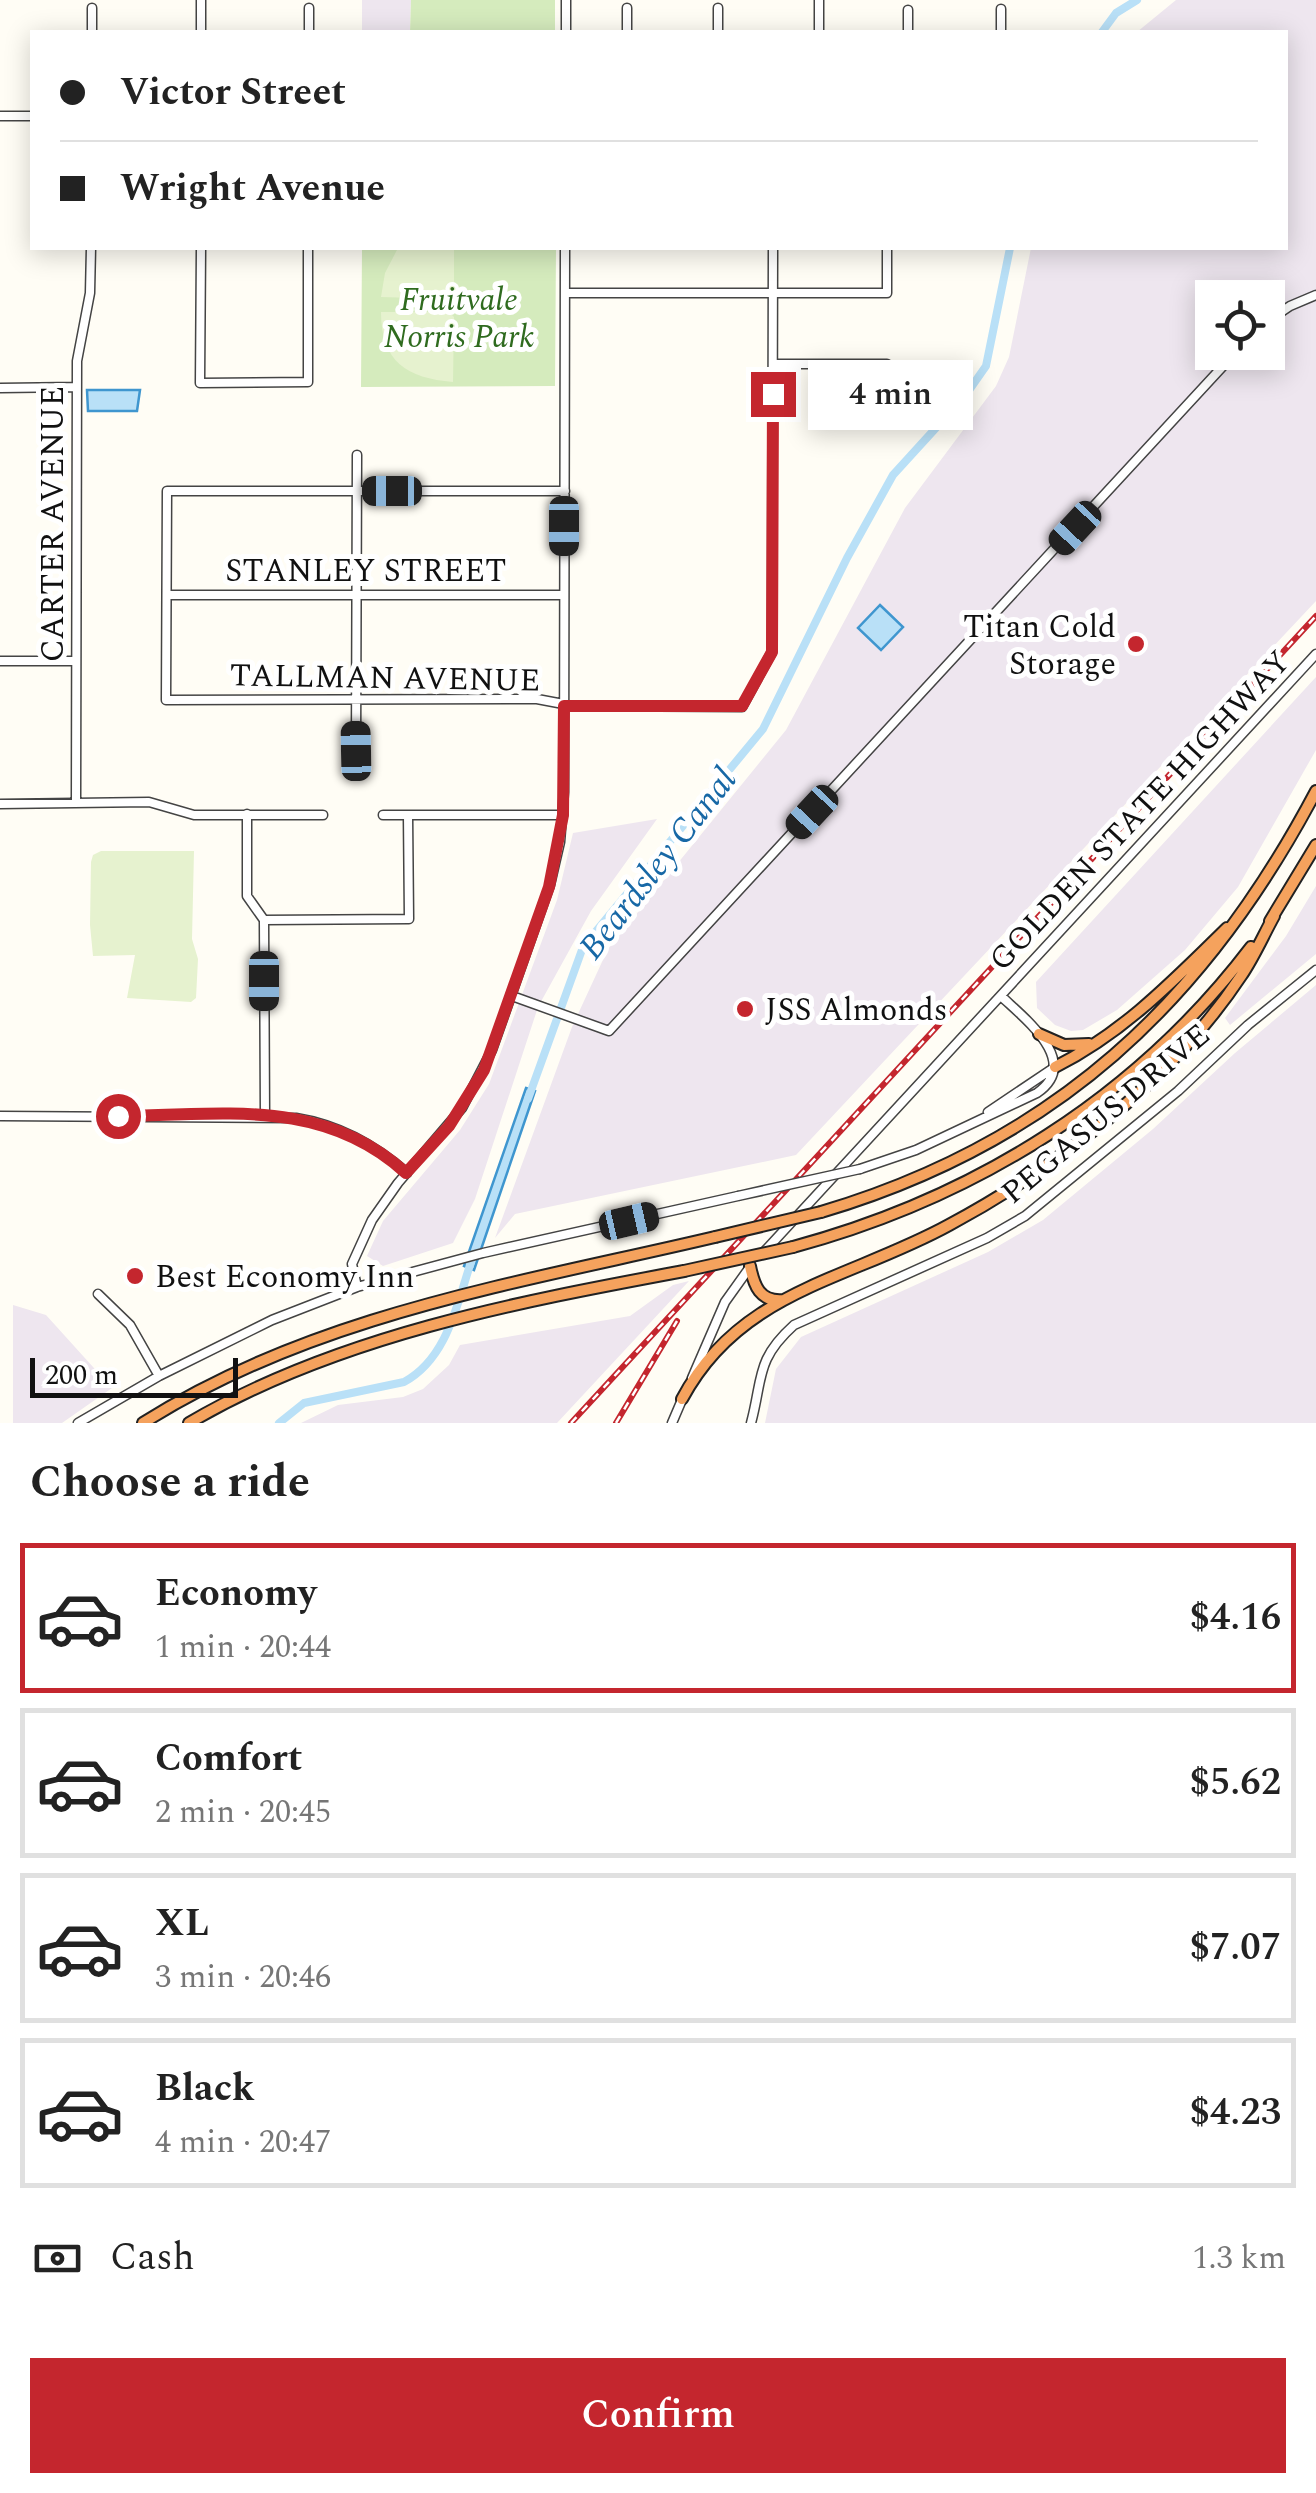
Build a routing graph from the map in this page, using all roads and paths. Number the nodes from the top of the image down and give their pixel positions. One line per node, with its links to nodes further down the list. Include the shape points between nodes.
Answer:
1 (202, 0): 11 (street)
2 (566, 0): 13 (street)
3 (819, 0): 16 (street)
4 (92, 8): 10 (street)
5 (308, 8): 12 (street)
6 (627, 8): 14 (street)
7 (718, 8): 15 (street)
8 (1001, 9): 18 (street)
9 (908, 10): 17 (street)
10 (92, 30)
11 (201, 30)
12 (308, 30)
13 (566, 30)
14 (627, 30)
15 (718, 30)
16 (819, 30)
17 (908, 30)
18 (1002, 30)
19 (0, 116): 20 (street)
20 (30, 116)
21 (92, 250): 35 (street, CARTER AVENUE)
22 (200, 250): 23 (street, via 200,382 308,382)
23 (308, 250)
24 (565, 250): 27 (street)
25 (774, 250): 28 (street)
26 (887, 250): 28 (street, via 887,293)
27 (565, 293): 28 (street); 38 (street)
28 (774, 293): 31 (street)
29 (1316, 295): 30 (street)
30 (1285, 312)
31 (773, 364): 32 (street); 46 (street, TALLMAN AVENUE, via 772,652 742,706)
32 (887, 364)
33 (1219, 370): 61 (street, via 609,1030)
34 (0, 388): 35 (street)
35 (77, 388): 44 (street, CARTER AVENUE)
36 (357, 454): 37 (street)
37 (356, 491): 38 (street); 39 (street); 41 (street, via 167,491)
38 (564, 491): 40 (street)
39 (356, 595): 40 (street, STANLEY STREET); 41 (street, STANLEY STREET); 45 (street)
40 (564, 595): 46 (street)
41 (167, 596): 45 (street, TALLMAN AVENUE, via 166,700)
42 (1316, 654): 62 (street, GOLDEN STATE HIGHWAY)
43 (0, 661): 44 (street)
44 (76, 661): 49 (street, CARTER AVENUE)
45 (356, 700): 46 (street, TALLMAN AVENUE, via 537,700); 47 (street)
46 (564, 706): 55 (street)
47 (356, 751)
48 (1316, 791): 57 (highway)
49 (76, 802): 50 (street); 51 (street, via 150,802 194,815)
50 (0, 804)
51 (247, 814): 52 (street); 59 (street, via 247,896)
52 (323, 815)
53 (383, 815): 54 (street)
54 (408, 815): 55 (street); 59 (street, via 409,920)
55 (563, 815): 61 (street, via 553,874)
56 (1316, 845): 58 (highway)
57 (1249, 906): 64 (highway, via 1161,994); 76 (highway, bridge, via 1188,984 1113,1057 1003,1136 926,1175 821,1212 437,1301 280,1353)
58 (1274, 916): 72 (highway, via 1216,1009 1106,1120 1041,1170 948,1226); 77 (highway, bridge, via 1176,1034 1120,1085 994,1169 898,1213 793,1248 429,1326 308,1366)
59 (264, 920): 67 (street)
60 (1316, 970): 79 (street, PEGASUS DRIVE, via 1025,1216 794,1326 763,1364)
61 (512, 996): 68 (street, via 473,1090)
62 (1001, 996): 63 (street); 69 (street, GOLDEN STATE HIGHWAY)
63 (1040, 1034): 64 (highway, via 1064,1045); 65 (street)
64 (1095, 1043): 65 (highway)
65 (1054, 1067): 70 (street, bridge, via 984,1116 860,1169)
66 (0, 1116): 67 (street)
67 (265, 1116): 68 (street, via 332,1126 362,1139)
68 (406, 1173): 70 (street, via 362,1240 352,1264)
69 (750, 1266): 72 (highway, via 763,1296); 74 (street, GOLDEN STATE HIGHWAY, via 725,1302)
70 (357, 1287): 73 (street)
71 (98, 1294): 73 (street, via 130,1325)
72 (788, 1298): 74 (highway, via 721,1342)
73 (159, 1376): 75 (street)
74 (682, 1399): 78 (street, GOLDEN STATE HIGHWAY)
75 (78, 1423)
76 (143, 1423)
77 (189, 1423)
78 (672, 1423)
79 (751, 1423)

